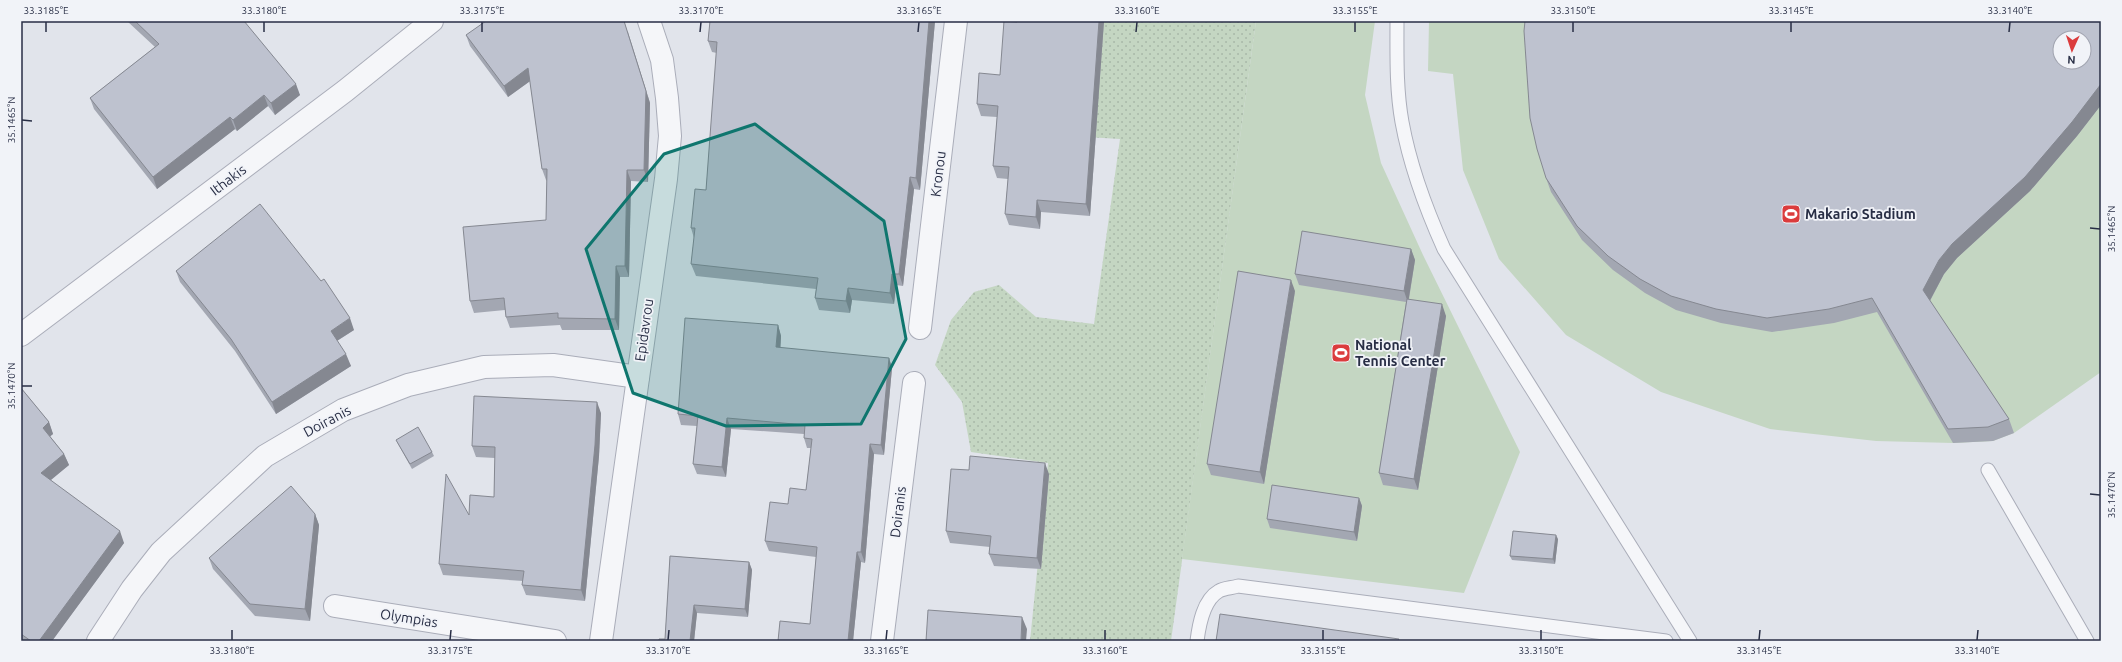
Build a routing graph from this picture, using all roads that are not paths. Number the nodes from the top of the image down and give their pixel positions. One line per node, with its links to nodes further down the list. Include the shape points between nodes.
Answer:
1 (432, 21): 6 (street, Ithakis, via 345,91)
2 (649, 21): 7 (street, Epidavrou, via 662,60 670,136)
3 (956, 21): 5 (street, Kronou)
4 (1397, 21): 17 (lane, via 1401,121 1428,212 1444,249)
5 (920, 328)
6 (21, 335)
7 (638, 376): 11 (street, Doiranis, via 553,365 484,367 408,385 342,410 265,456 166,547 132,589); 13 (street, Epidavrou)
8 (914, 383): 14 (street, Doiranis)
9 (1988, 470): 18 (lane)
10 (335, 606): 12 (street, Olympias)
11 (98, 641)
12 (555, 641)
13 (601, 641)
14 (882, 641)
15 (1197, 641): 16 (lane, via 1200,623 1209,602 1219,591 1238,586)
16 (1666, 641)
17 (1690, 641)
18 (2087, 641)

